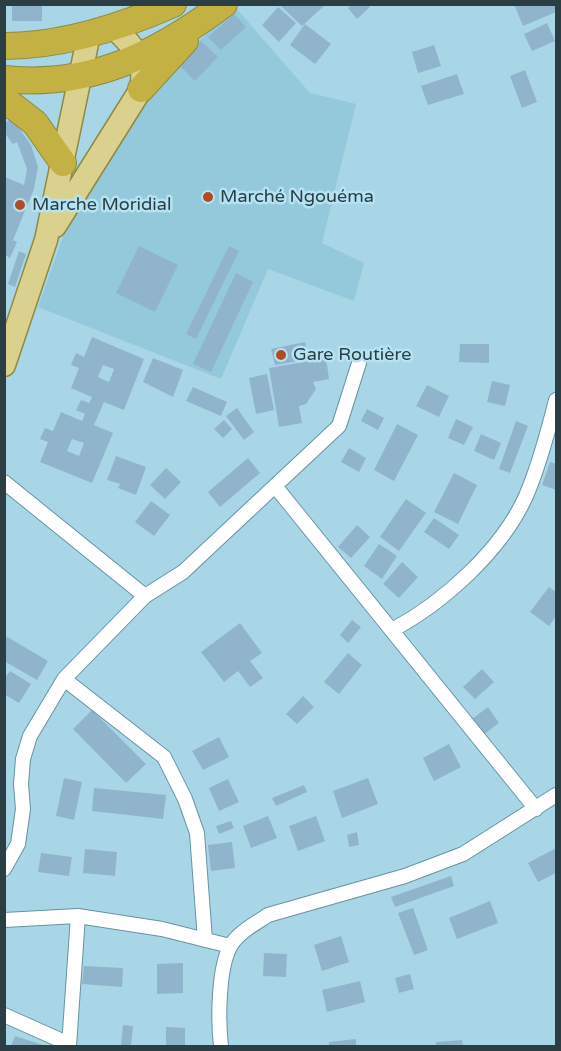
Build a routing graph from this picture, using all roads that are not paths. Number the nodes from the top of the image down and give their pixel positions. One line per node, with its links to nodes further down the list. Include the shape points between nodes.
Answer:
1 (173, 4): 4 (highway)
2 (224, 4): 3 (highway)
3 (196, 26): 6 (highway); 9 (highway, via 176,54)
4 (101, 30): 5 (highway, via 24,46); 6 (main road, via 128,40); 7 (main road)
5 (4, 46)
6 (139, 57): 7 (highway, via 95,74); 9 (main road, via 144,72)
7 (79, 75): 8 (highway); 11 (main road)
8 (4, 79)
9 (141, 89): 12 (main road)
10 (4, 99): 11 (highway, via 35,123)
11 (63, 164): 12 (main road)
12 (46, 240): 14 (main road)
13 (359, 363): 17 (street, via 339,426)
14 (4, 364)
15 (556, 400): 19 (street, via 525,497 501,536 434,605)
16 (4, 482): 18 (street)
17 (275, 486): 18 (street, via 183,572); 19 (street)
18 (145, 596): 20 (street)
19 (392, 630): 22 (street)
20 (64, 679): 23 (street, via 30,736 22,759 23,809 18,844); 26 (street, via 164,757 197,833)
21 (556, 795): 22 (street)
22 (536, 809): 27 (street, via 463,854 405,876 268,915)
23 (4, 869)
24 (78, 916): 25 (street); 26 (street); 29 (street)
25 (4, 920)
26 (205, 940): 27 (street)
27 (230, 946): 30 (street, via 222,976)
28 (4, 1015): 29 (street)
29 (69, 1045)
30 (222, 1047)

